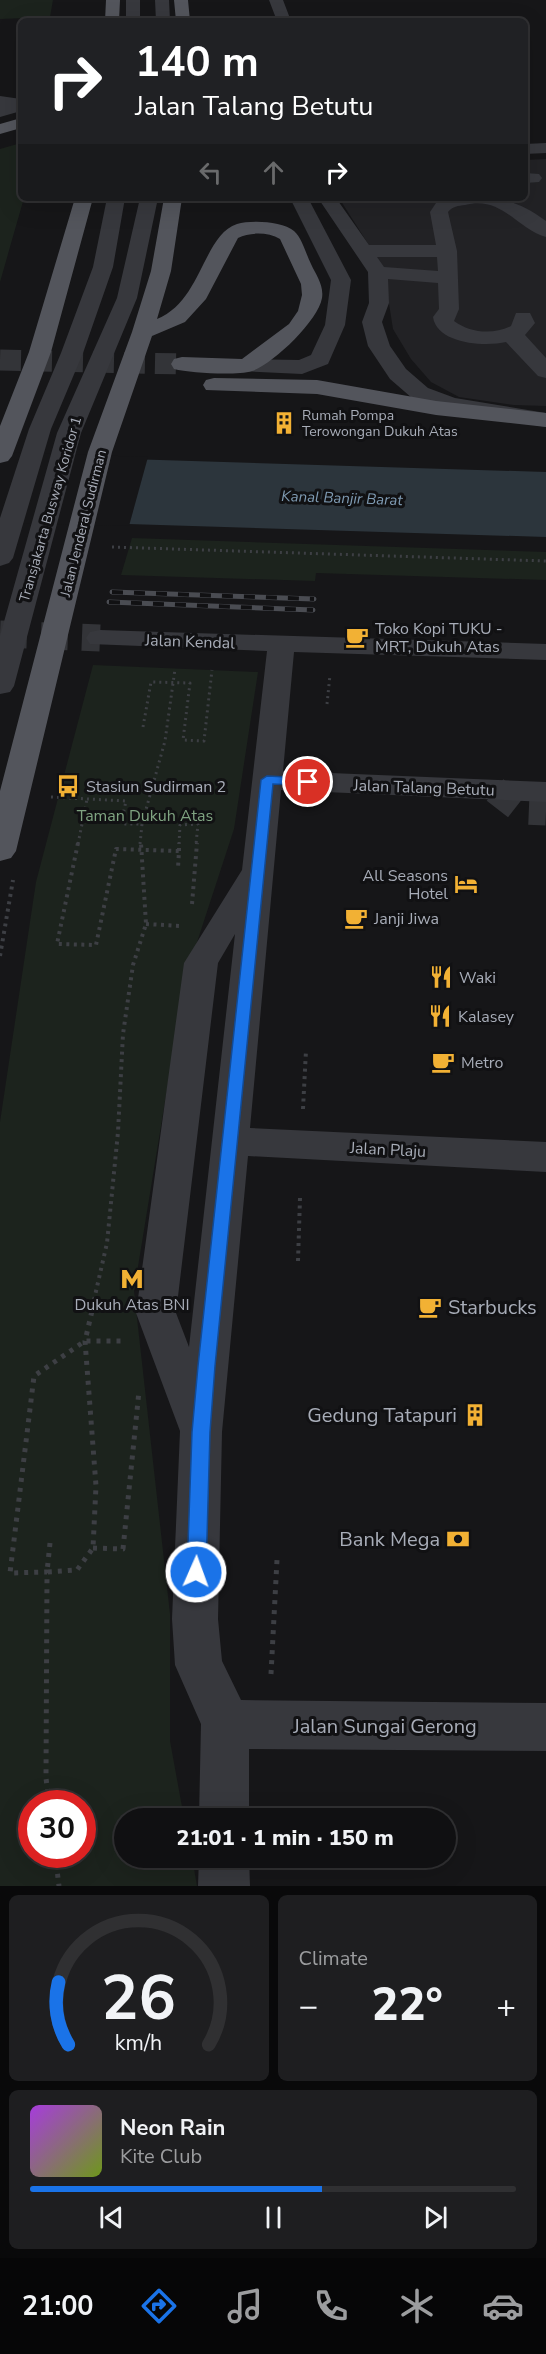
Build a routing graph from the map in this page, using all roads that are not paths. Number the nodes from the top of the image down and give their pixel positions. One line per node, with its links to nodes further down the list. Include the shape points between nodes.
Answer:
1 (134, 0): 5 (street)
2 (162, 0): 6 (street)
3 (181, 0): 7 (main road)
4 (276, 0): 8 (street)
5 (133, 18)
6 (163, 18)
7 (183, 18)
8 (283, 18)
9 (0, 101): 10 (street, via 17,103)
10 (0, 112)
11 (18, 124): 12 (main road)
12 (0, 129)
13 (534, 200): 23 (street)
14 (83, 201): 39 (main road, via 40,352)
15 (115, 201): 40 (street, Transjakarta Busway Koridor 1, via 103,267 43,419)
16 (148, 201): 44 (street, Transjakarta Busway Koridor 1, via 127,298 69,433)
17 (173, 201): 33 (main road, Jalan Jenderal Sudirman, via 162,271)
18 (300, 201): 37 (street, via 340,280 335,325 320,359 302,367)
19 (329, 201): 27 (street)
20 (453, 201): 28 (street, via 440,207)
21 (490, 201): 24 (street)
22 (526, 201): 24 (street)
23 (528, 201)
24 (504, 204): 26 (street)
25 (423, 231): 28 (street)
26 (546, 231)
27 (363, 251): 28 (street); 29 (street)
28 (437, 252): 30 (street)
29 (378, 272): 30 (street); 38 (street, via 379,303 372,322 379,346 398,374 420,393 450,404)
30 (448, 276): 32 (street, via 449,309 443,317 449,328 480,338)
31 (546, 313): 32 (street)
32 (519, 325): 34 (street); 35 (street, via 519,341)
33 (143, 332): 37 (main road, via 178,318 199,295 230,235 250,228 280,231 290,239 300,257 311,284 310,304 296,328); 47 (main road, Jalan Jenderal Sudirman, via 100,452)
34 (546, 332)
35 (546, 371)
36 (178, 374): 37 (main road)
37 (250, 376): 38 (main road, via 459,424)
38 (546, 424)
39 (0, 456)
40 (0, 558)
41 (100, 638): 42 (street, Jalan Kendal)
42 (281, 644): 43 (street, Jalan Kendal); 45 (street)
43 (542, 652)
44 (0, 686)
45 (267, 780): 46 (street, Jalan Talang Betutu); 48 (street)
46 (546, 792)
47 (0, 851)
48 (258, 871): 49 (street); 51 (street, via 201,963 156,1313)
49 (230, 1141): 50 (street, Jalan Plaju); 51 (street)
50 (546, 1157)
51 (201, 1432): 52 (street, via 195,1618 199,1665)
52 (225, 1724): 53 (street, Jalan Sungai Gerong); 54 (street)
53 (546, 1727)
54 (224, 1808)
55 (224, 1868): 56 (street)
56 (224, 1886)

